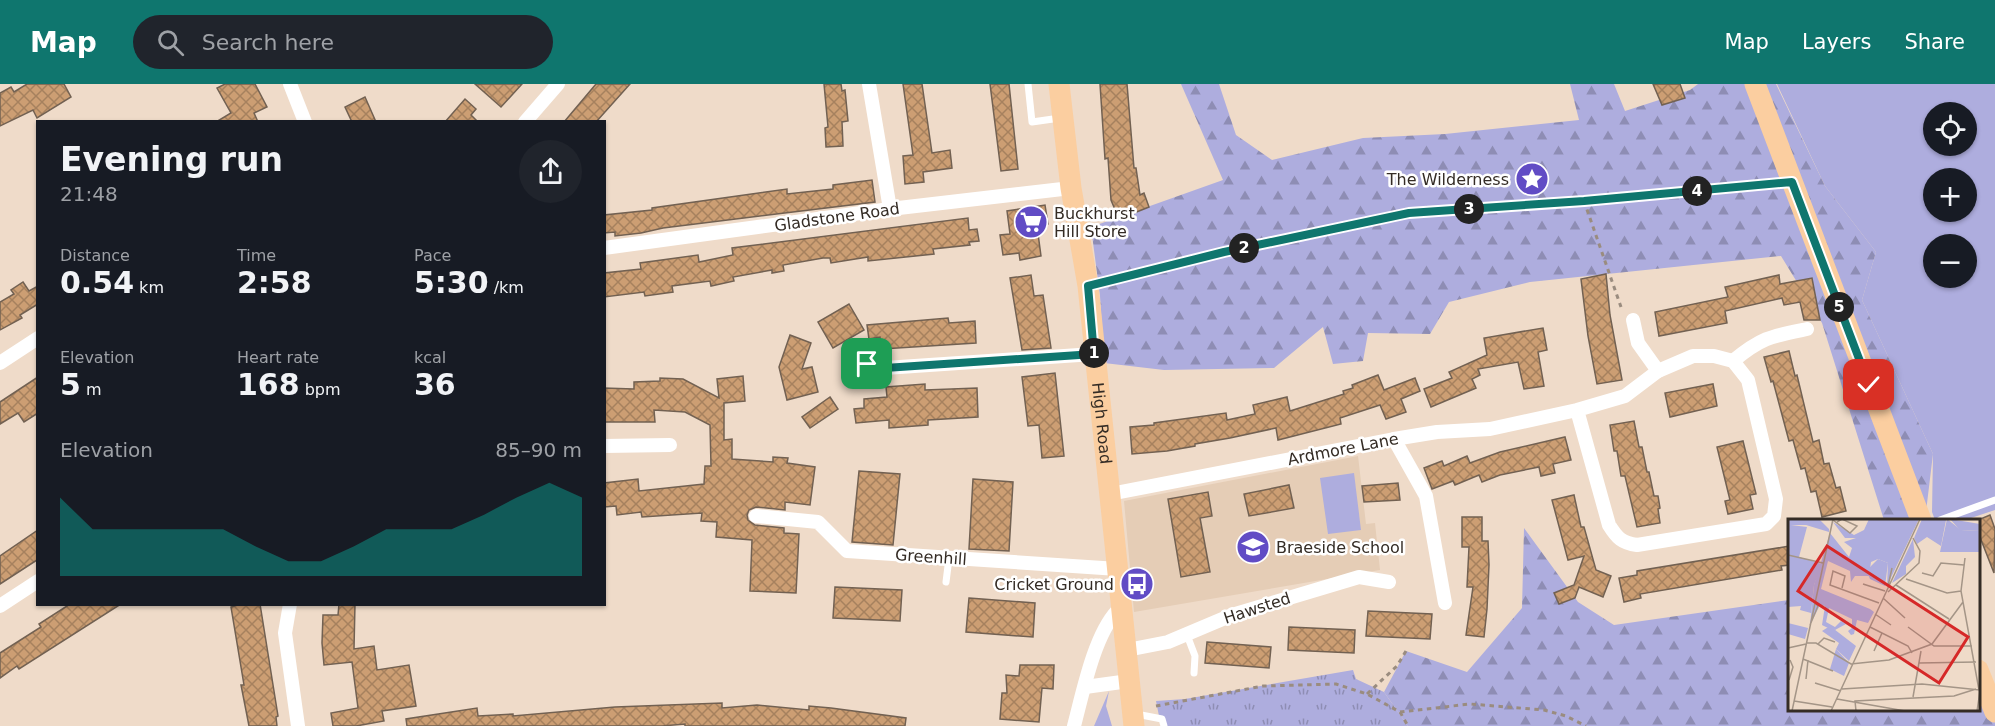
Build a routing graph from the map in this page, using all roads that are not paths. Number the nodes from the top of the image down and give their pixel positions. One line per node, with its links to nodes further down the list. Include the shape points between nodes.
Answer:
1 (290, 84): 8 (street)
2 (558, 84): 9 (street)
3 (869, 84): 11 (street)
4 (1028, 84): 7 (lane, via 1032,122)
5 (1059, 84): 7 (main road, High Road)
6 (1755, 84): 28 (main road)
7 (1063, 118): 10 (main road, High Road)
8 (304, 120)
9 (527, 120)
10 (1071, 188): 11 (street, Gladstone Road); 16 (main road, High Road, via 1088,286)
11 (890, 209): 12 (street, Gladstone Road)
12 (606, 248)
13 (1633, 320): 20 (street, via 1638,343)
14 (1808, 329): 18 (street, via 1768,337)
15 (36, 339): 19 (street)
16 (1094, 354): 17 (street, via 885,368); 25 (main road, High Road)
17 (848, 357)
18 (1733, 361): 20 (street, Ardmore Lane, via 1693,356); 21 (street, via 1748,380 1776,500 1774,516 1766,524 1637,545 1617,538 1609,525)
19 (0, 363)
20 (1658, 371): 21 (street, Ardmore Lane, via 1625,396)
21 (1577, 410): 22 (street, Ardmore Lane, via 1490,429 1437,432)
22 (1394, 440): 25 (street, Ardmore Lane); 35 (street, via 1426,496)
23 (670, 445): 24 (street)
24 (606, 446)
25 (1110, 494): 31 (main road, High Road)
26 (1995, 500): 29 (lane)
27 (756, 516): 30 (street, Greenhill, via 818,522 847,551)
28 (1921, 519)
29 (1943, 519)
30 (949, 558): 31 (street, Greenhill); 33 (lane)
31 (1118, 569): 38 (main road, High Road)
32 (36, 582): 36 (street)
33 (946, 582)
34 (1389, 582): 39 (street, Hawsted, via 1359,577 1232,615)
35 (1445, 603)
36 (0, 606)
37 (290, 606): 47 (street, via 285,633)
38 (1122, 611): 40 (main road, High Road); 44 (street, via 1110,619 1099,641)
39 (1186, 634): 40 (street, Hawsted, via 1168,642); 41 (lane, via 1195,656)
40 (1127, 650): 43 (main road, High Road)
41 (1194, 672)
42 (1980, 675): 45 (main road)
43 (1129, 681): 44 (street); 46 (main road, High Road)
44 (1085, 687): 48 (street)
45 (1995, 712)
46 (1133, 720): 49 (lane, via 1162,719)
47 (298, 726)
48 (1074, 726)
49 (1164, 726)

